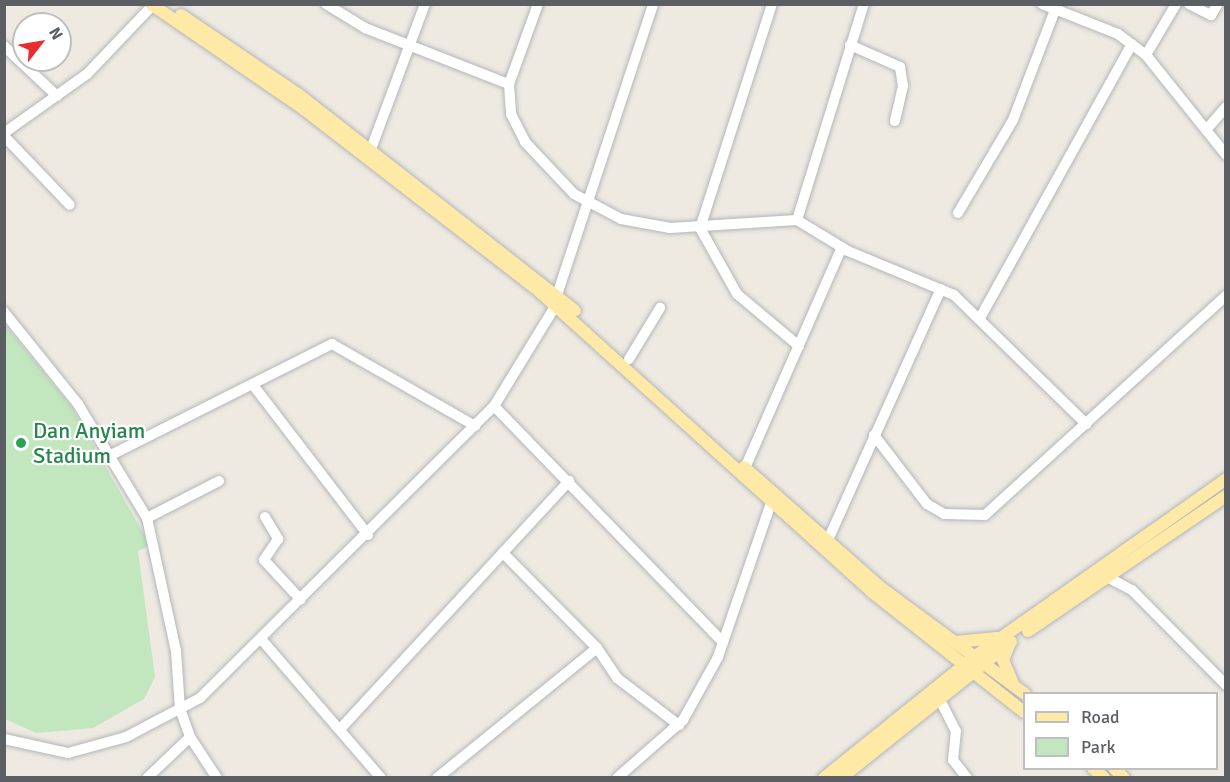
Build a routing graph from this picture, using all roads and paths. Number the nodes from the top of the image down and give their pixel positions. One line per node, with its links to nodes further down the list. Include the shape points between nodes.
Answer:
1 (166, 4): 25 (main road)
2 (326, 4): 17 (street)
3 (425, 4): 17 (street)
4 (538, 4): 19 (street)
5 (653, 4): 27 (street)
6 (772, 4): 31 (street)
7 (864, 4): 15 (street)
8 (1041, 4): 13 (street)
9 (1176, 4): 18 (street)
10 (1189, 4): 11 (street, via 1211,15)
11 (1218, 4)
12 (153, 5): 20 (street, via 87,74); 34 (main road, via 305,110)
13 (1056, 7): 14 (street); 29 (street, via 1013,120)
14 (1132, 44): 18 (street); 38 (street)
15 (850, 45): 22 (street, via 900,67 903,86); 30 (street)
16 (4, 46): 20 (street)
17 (410, 48): 19 (street); 25 (street)
18 (1146, 55): 23 (street)
19 (509, 84): 27 (street, via 511,114 525,142)
20 (57, 96): 24 (street)
21 (1226, 107): 23 (street)
22 (895, 121)
23 (1206, 130): 26 (street)
24 (4, 134): 28 (street)
25 (371, 149): 34 (main road)
26 (1226, 155)
27 (587, 203): 31 (street, via 621,219); 34 (street)
28 (70, 205)
29 (958, 213)
30 (797, 220): 31 (street); 32 (street)
31 (700, 228): 39 (street, via 737,294)
32 (842, 247): 33 (street); 39 (street)
33 (941, 289): 38 (street); 45 (street)
34 (557, 300): 40 (main road); 42 (street); 53 (main road)
35 (1223, 302): 43 (street)
36 (660, 308): 40 (street)
37 (4, 312): 46 (street, via 78,404)
38 (980, 318): 43 (street)
39 (799, 346): 47 (street)
40 (629, 359): 47 (main road)
41 (253, 385): 44 (street, via 309,351 332,344); 46 (street); 56 (street)
42 (494, 406): 44 (street); 50 (street)
43 (1086, 424): 45 (street, via 1002,503 969,518 927,504)
44 (475, 426): 56 (street)
45 (874, 435): 57 (street)
46 (109, 456): 55 (street)
47 (745, 468): 57 (main road)
48 (1226, 478): 51 (main road)
49 (219, 481): 55 (street)
50 (569, 482): 58 (street); 63 (street)
51 (1215, 487): 52 (street); 62 (main road)
52 (1225, 497): 59 (main road)
53 (771, 503): 63 (street); 66 (main road, via 872,592)
54 (265, 517): 60 (street, via 278,539 264,560)
55 (147, 518): 71 (street, via 176,651)
56 (368, 535): 60 (street)
57 (828, 540): 64 (main road)
58 (505, 555): 65 (street); 74 (street)
59 (1109, 578): 62 (main road); 68 (street, via 1132,591)
60 (301, 600): 61 (street)
61 (261, 639): 71 (street, via 200,698); 74 (street)
62 (1009, 639): 64 (main road); 66 (main road); 67 (main road, via 1003,660)
63 (723, 642): 73 (street)
64 (955, 642): 66 (main road)
65 (597, 648): 73 (street, via 617,678); 80 (street)
66 (975, 664): 67 (main road); 70 (main road); 72 (main road); 82 (main road)
67 (1014, 685): 69 (main road)
68 (1226, 686)
69 (1024, 692)
70 (939, 698): 83 (main road); 84 (street, via 956,731 952,760)
71 (180, 709): 75 (street); 76 (street, via 126,737 68,753)
72 (1023, 711)
73 (679, 725): 81 (street)
74 (342, 726): 79 (street)
75 (190, 737): 77 (street); 78 (street)
76 (4, 739)
77 (147, 777)
78 (217, 777)
79 (381, 777)
80 (437, 777)
81 (616, 777)
82 (824, 777)
83 (841, 777)
84 (967, 777)

